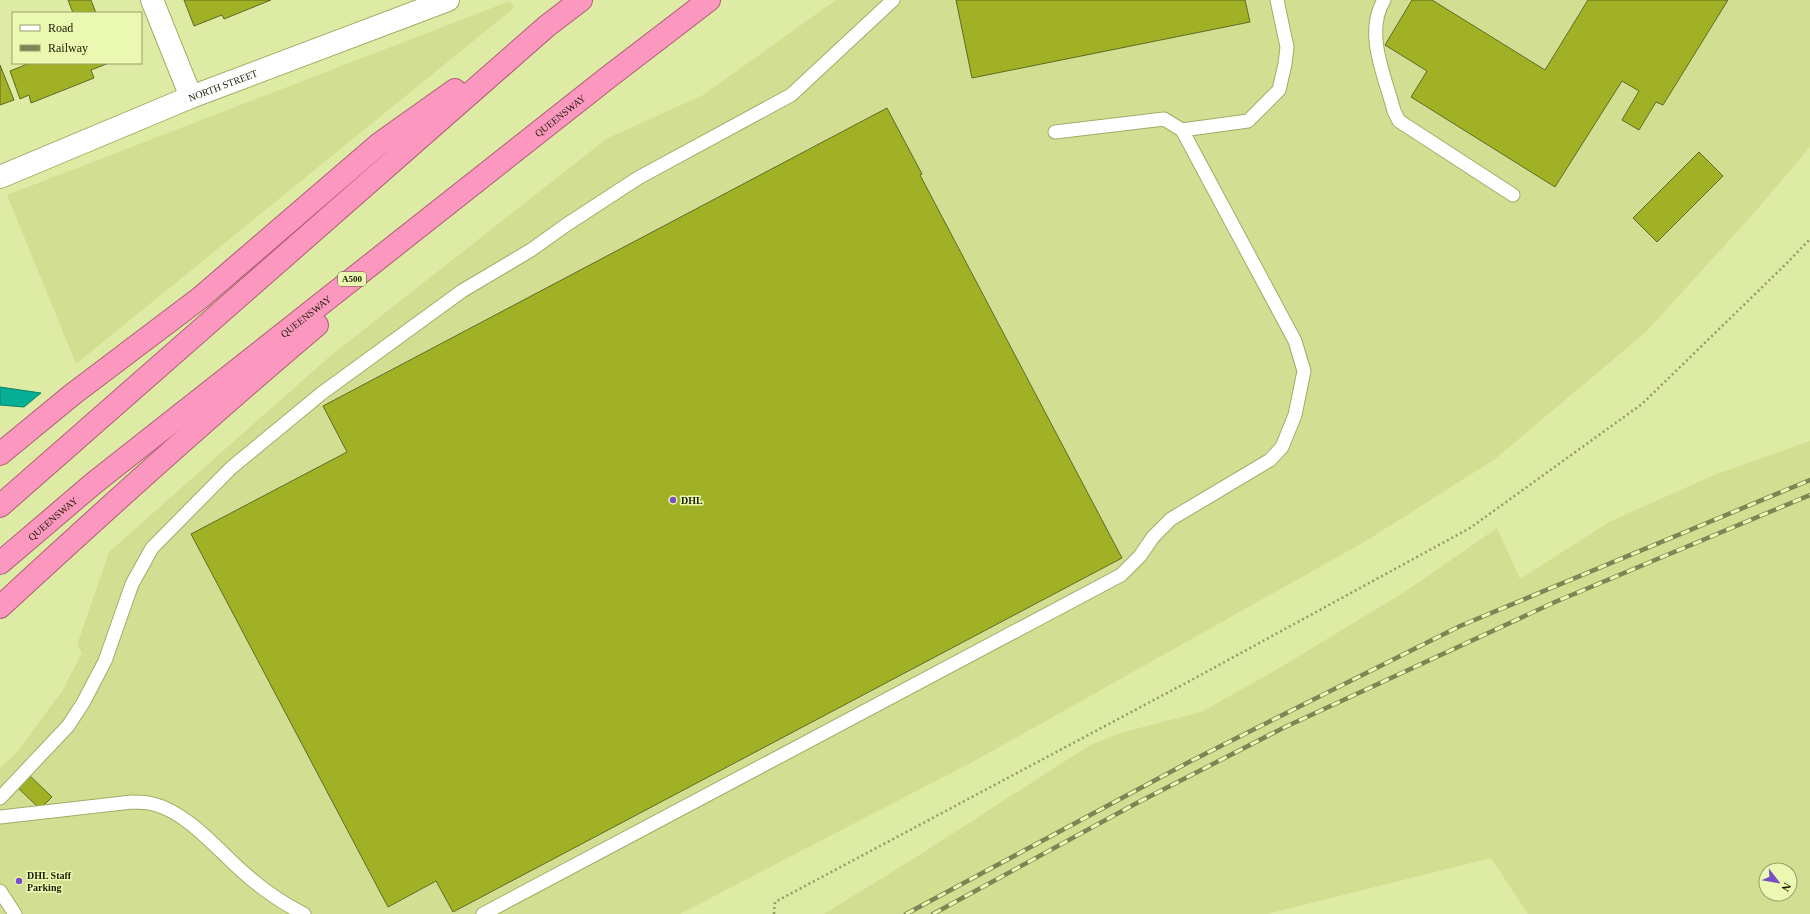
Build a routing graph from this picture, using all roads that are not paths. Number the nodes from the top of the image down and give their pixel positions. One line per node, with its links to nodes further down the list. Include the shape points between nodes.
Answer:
1 (152, 0): 10 (street)
2 (448, 0): 10 (street, NORTH STREET)
3 (581, 0): 8 (highway)
4 (709, 0): 9 (highway, QUEENSWAY / A500)
5 (893, 0): 19 (lane, via 792,95 638,178 531,250 462,291 322,393 231,468 152,548 132,584 105,660 83,703 68,726)
6 (1277, 0): 11 (lane, via 1287,47 1279,90 1248,121)
7 (1384, 0): 14 (lane, via 1374,34 1394,111 1399,121)
8 (547, 26): 15 (highway, via 379,144 200,298 73,394); 16 (highway)
9 (606, 79): 17 (highway, QUEENSWAY / A500, via 94,483); 18 (highway, via 241,389)
10 (192, 97): 13 (street, NORTH STREET)
11 (1182, 130): 12 (lane, via 1164,119); 24 (lane, via 1295,341 1304,370 1294,415 1282,447 1270,460 1172,519 1121,575)
12 (1055, 132)
13 (0, 177)
14 (1513, 195)
15 (0, 454)
16 (0, 506)
17 (0, 563)
18 (0, 607)
19 (0, 798)
20 (0, 817): 23 (lane, via 132,802 154,804 175,813 284,904)
21 (0, 891): 22 (lane)
22 (16, 914)
23 (304, 914)
24 (483, 914)

